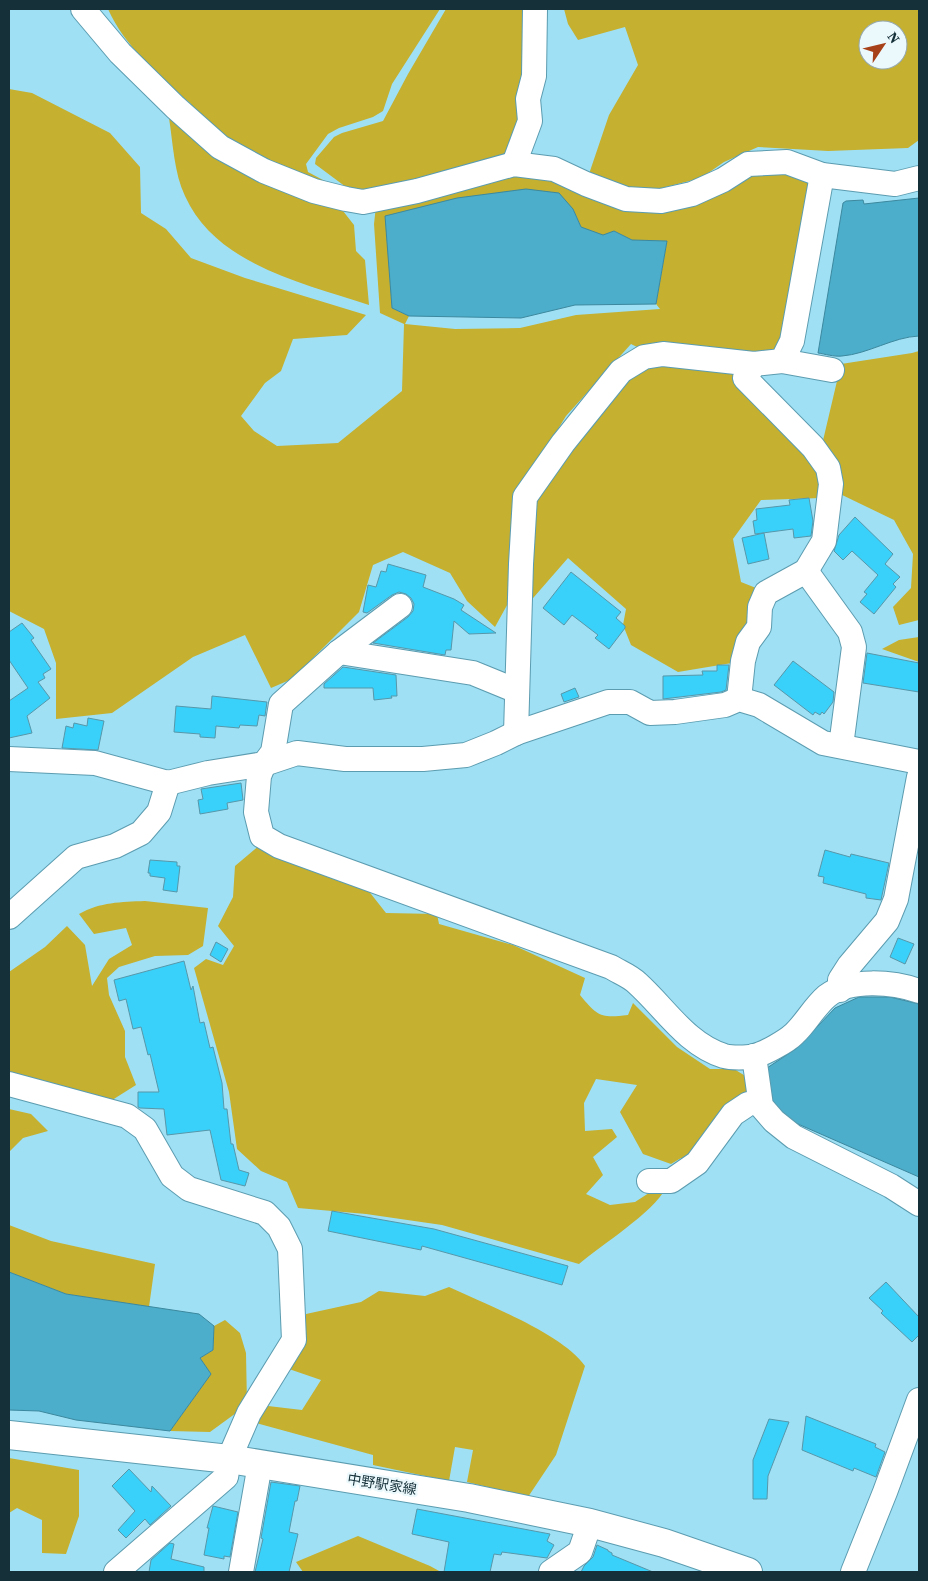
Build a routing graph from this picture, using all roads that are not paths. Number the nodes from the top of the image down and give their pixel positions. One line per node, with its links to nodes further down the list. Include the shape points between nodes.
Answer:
1 (84, 9): 3 (street, via 120,53 220,147 264,172 314,191 362,202 417,191)
2 (535, 9): 3 (street, via 534,76 528,99 530,121)
3 (514, 164): 4 (street, via 554,169 626,199 660,201 692,194 748,164 787,162)
4 (822, 175): 5 (street, via 895,184); 6 (street, via 792,341)
5 (919, 178)
6 (782, 362): 7 (street); 8 (street)
7 (754, 364): 9 (street, via 745,378 813,447 828,468 831,484 824,540); 12 (street, via 663,354 644,358 621,371 563,443 525,497)
8 (832, 370)
9 (806, 572): 13 (street, via 766,593 760,607 759,627 748,642 743,661); 15 (street, via 850,632 854,647)
10 (400, 606): 11 (street)
11 (339, 652): 12 (street, via 473,673); 18 (street, via 281,704 273,752)
12 (518, 691): 14 (street)
13 (739, 699): 14 (street, via 725,705 650,713 630,702 608,702); 15 (street, via 759,705 823,743)
14 (516, 733): 18 (street, via 466,755 423,759 345,759 297,754)
15 (841, 746): 17 (street)
16 (9, 759): 20 (street, via 95,763)
17 (919, 762)
18 (264, 764): 20 (street); 24 (street, via 259,776 256,812 262,836 278,846 611,967 636,982 680,1028 703,1046 725,1057)
19 (919, 777): 22 (street, via 896,898 887,921 840,980)
20 (168, 783): 21 (street, via 159,812 141,833 115,846 76,858)
21 (9, 917)
22 (840, 990): 23 (street, via 874,983); 24 (street, via 828,996 794,1034)
23 (919, 990)
24 (754, 1056): 26 (street)
25 (9, 1084): 31 (street, via 127,1116 145,1129 172,1176 189,1189 265,1213 279,1227 290,1249 294,1340 249,1413)
26 (760, 1102): 27 (street, via 748,1104 733,1114 697,1163 671,1181); 28 (street, via 774,1122 794,1138 891,1186)
27 (649, 1182)
28 (919, 1204)
29 (919, 1400): 39 (street)
30 (9, 1435): 31 (main road, 中野駅家線)
31 (229, 1459): 32 (main road, 中野駅家線); 35 (street, via 226,1477)
32 (260, 1464): 33 (main road, 中野駅家線, via 469,1498); 36 (street)
33 (590, 1523): 34 (main road, 中野駅家線, via 664,1543); 37 (street, via 580,1552)
34 (716, 1567): 38 (main road, 中野駅家線)
35 (116, 1572)
36 (241, 1572)
37 (551, 1572)
38 (748, 1572)
39 (853, 1572)

